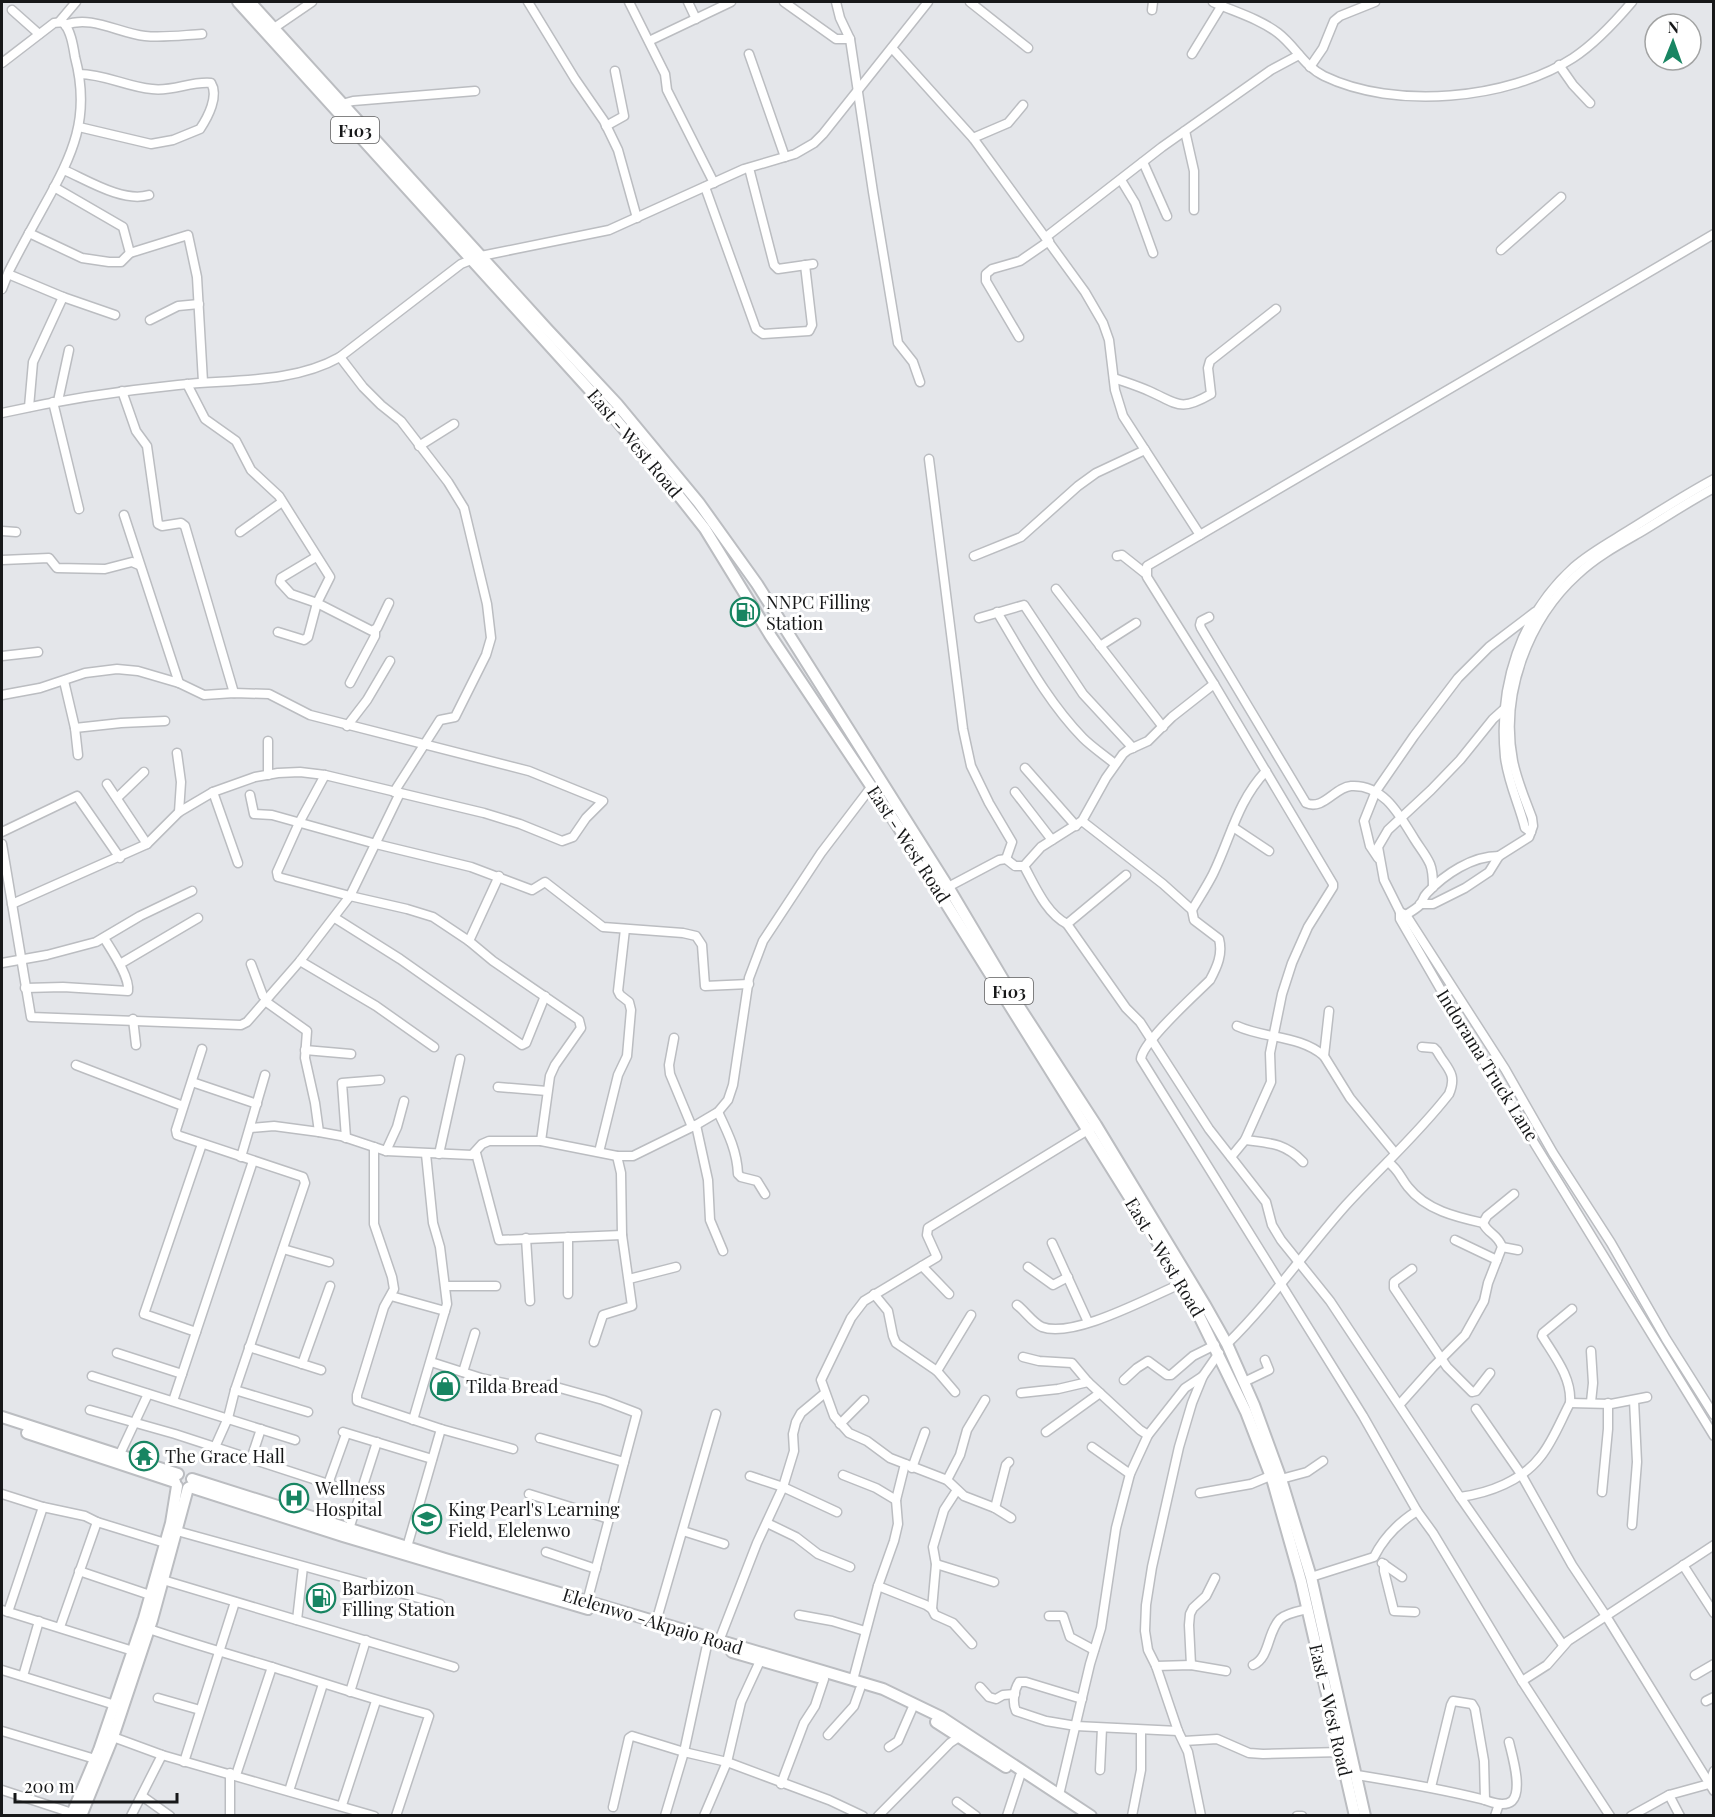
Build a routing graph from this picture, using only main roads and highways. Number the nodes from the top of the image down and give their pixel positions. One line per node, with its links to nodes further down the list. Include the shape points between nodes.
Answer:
1 (238, 2): 3 (main road, East - West Road / F103)
2 (250, 2): 3 (main road, East - West Road / F103)
3 (477, 257): 4 (main road, East - West Road / F103, via 705,529); 4 (main road, East - West Road / F103, via 617,404 699,502 757,584 948,887)
4 (1091, 1128): 7 (main road, East - West Road / F103, via 1183,1282); 7 (main road, East - West Road / F103, via 1227,1344 1244,1382)
5 (2, 1417): 9 (main road, Elelenwo -Akpajo Road, via 119,1456)
6 (2, 1425): 8 (main road, Elelenwo -Akpajo Road)
7 (1275, 1477): 17 (main road, East - West Road / F103); 18 (main road, East - West Road / F103, via 1311,1577)
8 (161, 1478): 9 (main road, Elelenwo -Akpajo Road); 11 (main road)
9 (183, 1483): 10 (main road); 11 (main road); 12 (main road, Elelenwo -Akpajo Road, via 349,1529)
10 (205, 1492): 11 (main road); 12 (main road, via 760,1661)
11 (179, 1505): 14 (main road, via 115,1705); 14 (main road, via 177,1531 113,1737)
12 (856, 1684): 13 (main road); 13 (main road, Elelenwo -Akpajo Road, via 893,1693 934,1712)
13 (956, 1734): 15 (main road); 16 (main road, Elelenwo -Akpajo Road)
14 (75, 1814)
15 (1078, 1815)
16 (1090, 1815)
17 (1355, 1815)
18 (1365, 1815)

